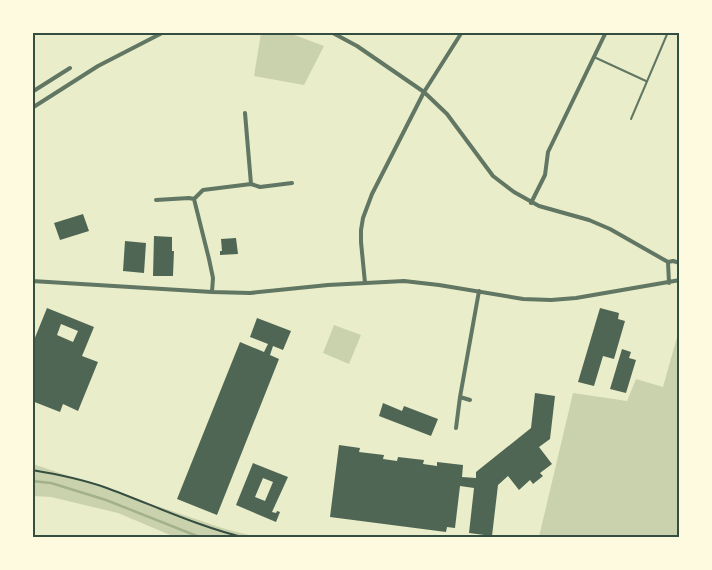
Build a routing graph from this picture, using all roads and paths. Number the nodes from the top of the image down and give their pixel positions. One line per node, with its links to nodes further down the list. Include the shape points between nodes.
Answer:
1 (164, 32): 11 (street, via 98,66)
2 (331, 32): 10 (street)
3 (462, 32): 10 (street)
4 (606, 32): 6 (street)
5 (668, 32): 8 (lane)
6 (594, 57): 8 (lane); 18 (street, via 548,152 545,175)
7 (70, 68): 9 (street)
8 (646, 81): 13 (lane)
9 (32, 92)
10 (424, 92): 18 (street, via 447,114 493,176); 23 (street, via 363,218 361,242)
11 (32, 108)
12 (245, 113): 15 (street)
13 (631, 119)
14 (292, 183): 15 (street, via 260,187)
15 (251, 184): 16 (street, via 203,190)
16 (194, 199): 17 (street); 26 (street, via 213,278)
17 (156, 200)
18 (531, 203): 19 (street, via 610,229)
19 (668, 262): 20 (street); 24 (street)
20 (680, 263)
21 (680, 280): 24 (street)
22 (32, 281): 26 (street)
23 (365, 283): 25 (street, via 404,281); 26 (street, via 250,293)
24 (668, 283): 25 (street, via 551,300 522,299)
25 (479, 291): 27 (street)
26 (212, 292)
27 (460, 396): 28 (street); 29 (street)
28 (470, 400)
29 (456, 428)
30 (32, 470): 31 (path, via 102,486 202,526)
31 (246, 538)

